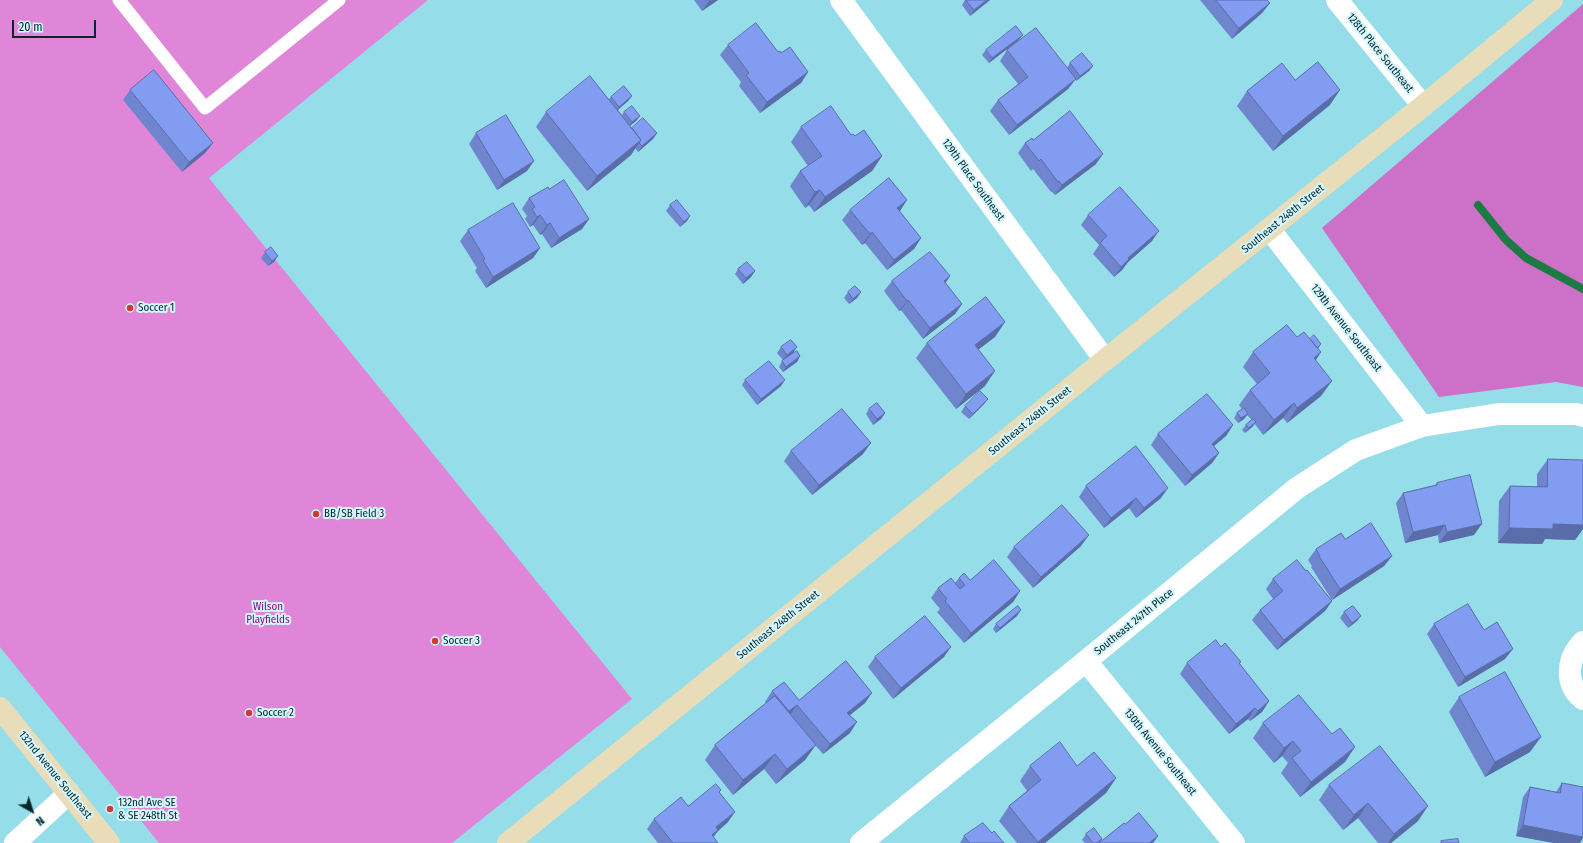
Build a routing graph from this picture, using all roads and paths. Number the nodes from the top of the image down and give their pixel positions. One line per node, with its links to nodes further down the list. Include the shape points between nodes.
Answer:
1 (119, 0): 2 (lane, via 205,108)
2 (339, 0)
3 (841, 0): 8 (street, 129th Place Southeast)
4 (1338, 0): 6 (street, 128th Place Southeast)
5 (1552, 0): 6 (street, Southeast 248th Street)
6 (1423, 106): 7 (street, Southeast 248th Street)
7 (1270, 230): 8 (street, Southeast 248th Street); 10 (street, 129th Avenue Southeast)
8 (1105, 360): 18 (street, Southeast 248th Street)
9 (1583, 416): 10 (street, via 1499,414)
10 (1422, 426): 12 (street, Southeast 247th Place, via 1356,450 1297,488)
11 (1583, 642): 13 (street, via 1571,660 1569,672 1572,685)
12 (1086, 661): 19 (street, Southeast 247th Place); 20 (street, 130th Avenue Southeast)
13 (1583, 698)
14 (0, 708): 15 (street, 132nd Avenue Southeast)
15 (69, 793): 16 (street); 17 (street, 132nd Avenue Southeast)
16 (15, 843)
17 (109, 843)
18 (508, 843)
19 (861, 843)
20 (1234, 843)

